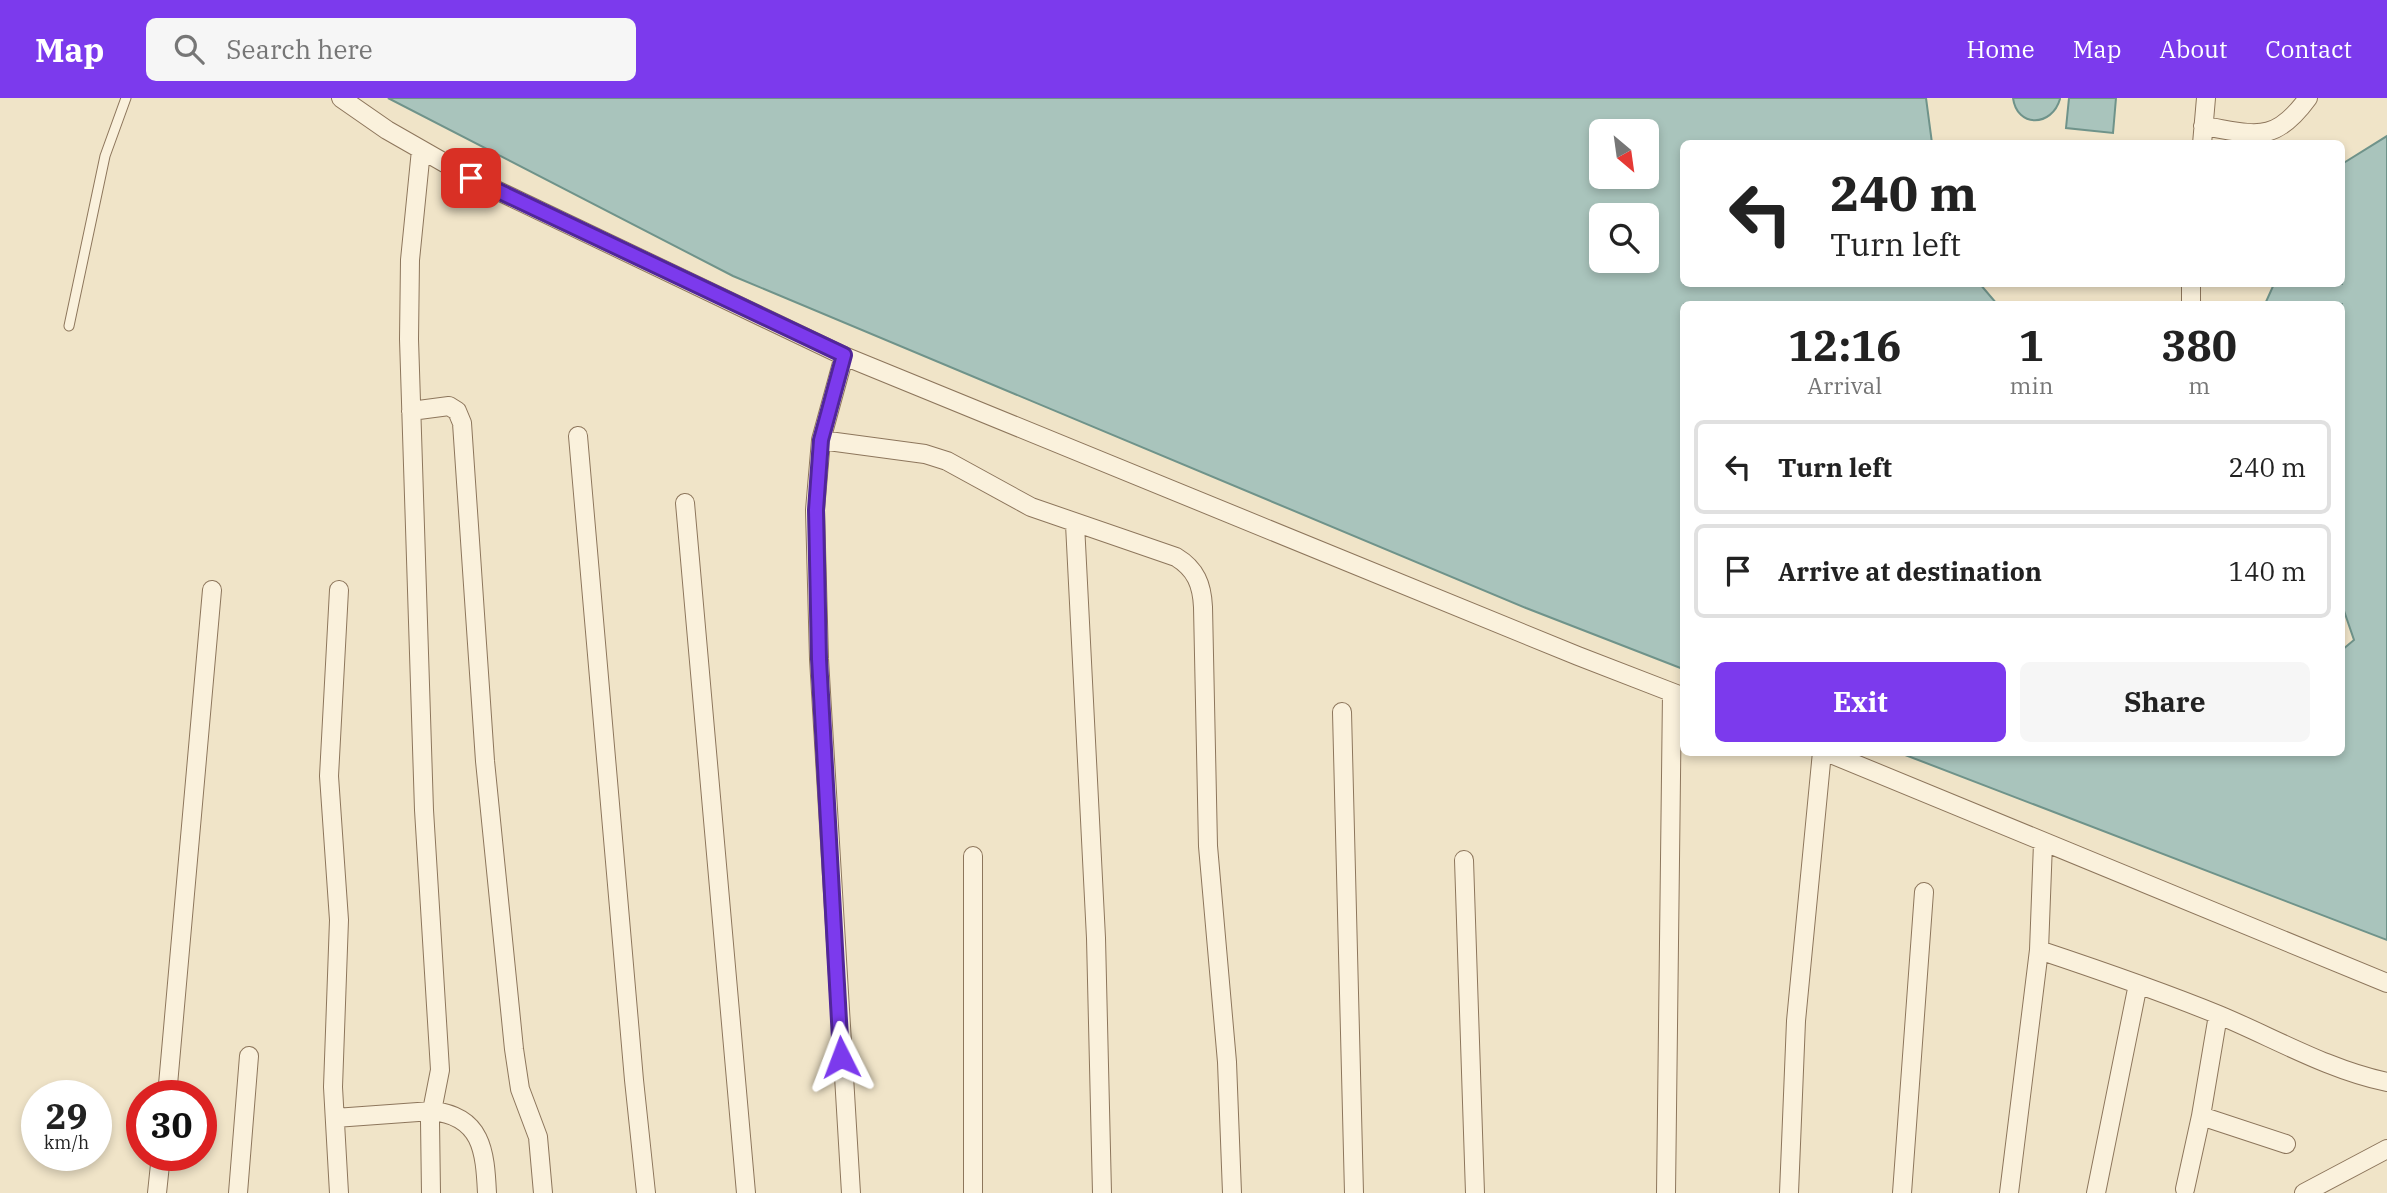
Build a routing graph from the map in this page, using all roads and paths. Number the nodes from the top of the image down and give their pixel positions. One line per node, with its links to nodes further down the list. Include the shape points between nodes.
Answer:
1 (126, 98): 8 (lane, via 106,156)
2 (341, 98): 7 (street)
3 (2206, 98): 6 (street)
4 (2308, 98): 5 (street)
5 (2296, 107): 6 (street, via 2277,130)
6 (2202, 135)
7 (421, 150): 9 (street); 10 (street, via 410,260)
8 (69, 326)
9 (844, 355): 12 (street); 17 (street)
10 (411, 411): 32 (street, via 424,810 440,1070); 44 (street, via 449,406 462,423 485,761 514,1049 520,1089 538,1137)
11 (578, 436): 45 (street)
12 (821, 440): 14 (street, via 947,461 1031,507); 47 (street, via 816,510 819,659)
13 (685, 503): 46 (street)
14 (1075, 524): 49 (street, via 1096,938); 50 (street, via 1176,557 1194,572 1202,592 1208,846 1229,1090)
15 (212, 590): 30 (street)
16 (339, 590): 34 (street, via 328,776 339,920)
17 (1678, 695): 53 (street)
18 (1342, 712): 51 (street)
19 (1824, 756): 54 (street, via 1796,1021)
20 (1834, 756): 21 (street)
21 (2043, 843): 25 (street); 26 (street)
22 (973, 856): 48 (street)
23 (1464, 860): 52 (street)
24 (1924, 892): 55 (street)
25 (2039, 950): 27 (street); 56 (street)
26 (2387, 983)
27 (2138, 984): 28 (street); 57 (street)
28 (2218, 1015): 31 (street); 33 (street)
29 (249, 1056): 40 (street)
30 (168, 1080)
31 (2387, 1082)
32 (432, 1111): 34 (street); 42 (street); 43 (street, via 461,1120 479,1137)
33 (2201, 1116): 35 (street); 38 (street)
34 (335, 1118): 41 (street)
35 (2286, 1144)
36 (2387, 1149): 58 (street)
37 (159, 1171): 39 (street)
38 (2185, 1189)
39 (157, 1193)
40 (239, 1193)
41 (339, 1193)
42 (431, 1193)
43 (487, 1193)
44 (543, 1193)
45 (646, 1193)
46 (746, 1193)
47 (851, 1193)
48 (973, 1193)
49 (1102, 1193)
50 (1232, 1193)
51 (1354, 1193)
52 (1475, 1193)
53 (1666, 1193)
54 (1789, 1193)
55 (1902, 1193)
56 (2009, 1193)
57 (2096, 1193)
58 (2304, 1193)

